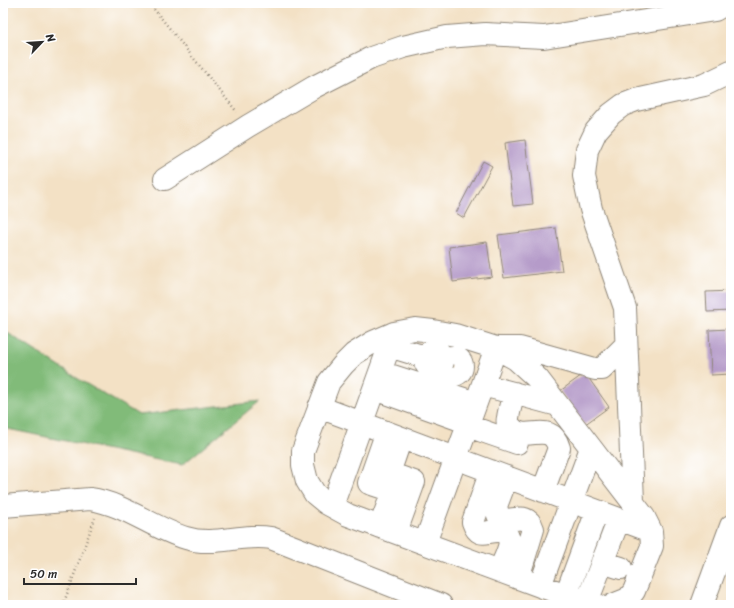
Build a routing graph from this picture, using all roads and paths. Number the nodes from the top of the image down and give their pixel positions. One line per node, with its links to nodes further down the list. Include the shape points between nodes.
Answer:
1 (150, 3): 4 (path)
2 (727, 3): 4 (street, via 715,10 544,37 485,34 447,37 403,47 371,58 314,87)
3 (731, 72): 7 (street, via 704,86 623,105 596,131 587,150 584,176 591,209 626,308)
4 (248, 126): 5 (street)
5 (165, 179)
6 (391, 340): 8 (street, via 416,330 433,331); 9 (street); 10 (street, via 443,364); 13 (street, via 373,342 354,354 328,382)
7 (626, 345): 8 (street, via 602,369 595,370 520,348); 24 (street)
8 (496, 348): 10 (street); 12 (street, via 516,359 538,379)
9 (377, 380): 10 (street); 14 (street); 15 (street)
10 (481, 389): 11 (street); 15 (street)
11 (514, 393): 12 (street); 21 (street, via 508,424 513,430 525,435 536,432 550,434 559,448)
12 (558, 405): 18 (street)
13 (319, 407): 14 (street); 26 (street, via 303,451 303,466 307,481 315,494)
14 (362, 423): 16 (street); 26 (street)
15 (468, 425): 17 (street); 19 (street)
16 (394, 435): 19 (street); 30 (street, via 369,483 393,491)
17 (504, 443)
18 (591, 448): 23 (street); 24 (street)
19 (456, 458): 20 (street); 32 (street)
20 (499, 474): 21 (street); 33 (street, via 473,522 474,527 482,533 499,531 508,536)
21 (543, 491): 23 (street)
22 (101, 501): 25 (street, via 90,499); 37 (path); 38 (street, via 116,505 185,538 202,542 261,536 271,538)
23 (571, 501): 27 (street); 34 (street)
24 (633, 502): 31 (street)
25 (3, 506)
26 (332, 506): 30 (street, via 348,515)
27 (596, 511): 28 (street); 35 (street, via 573,561)
28 (619, 519): 31 (street); 36 (street, via 612,565)
29 (731, 526): 40 (street)
30 (388, 529): 32 (street)
31 (650, 531): 39 (street, via 652,546 634,590 628,599)
32 (425, 542): 33 (street)
33 (509, 574): 34 (street)
34 (540, 586): 35 (street)
35 (566, 595): 36 (street)
36 (592, 604)
37 (63, 605)
38 (442, 605)
39 (613, 605)
40 (702, 605)

